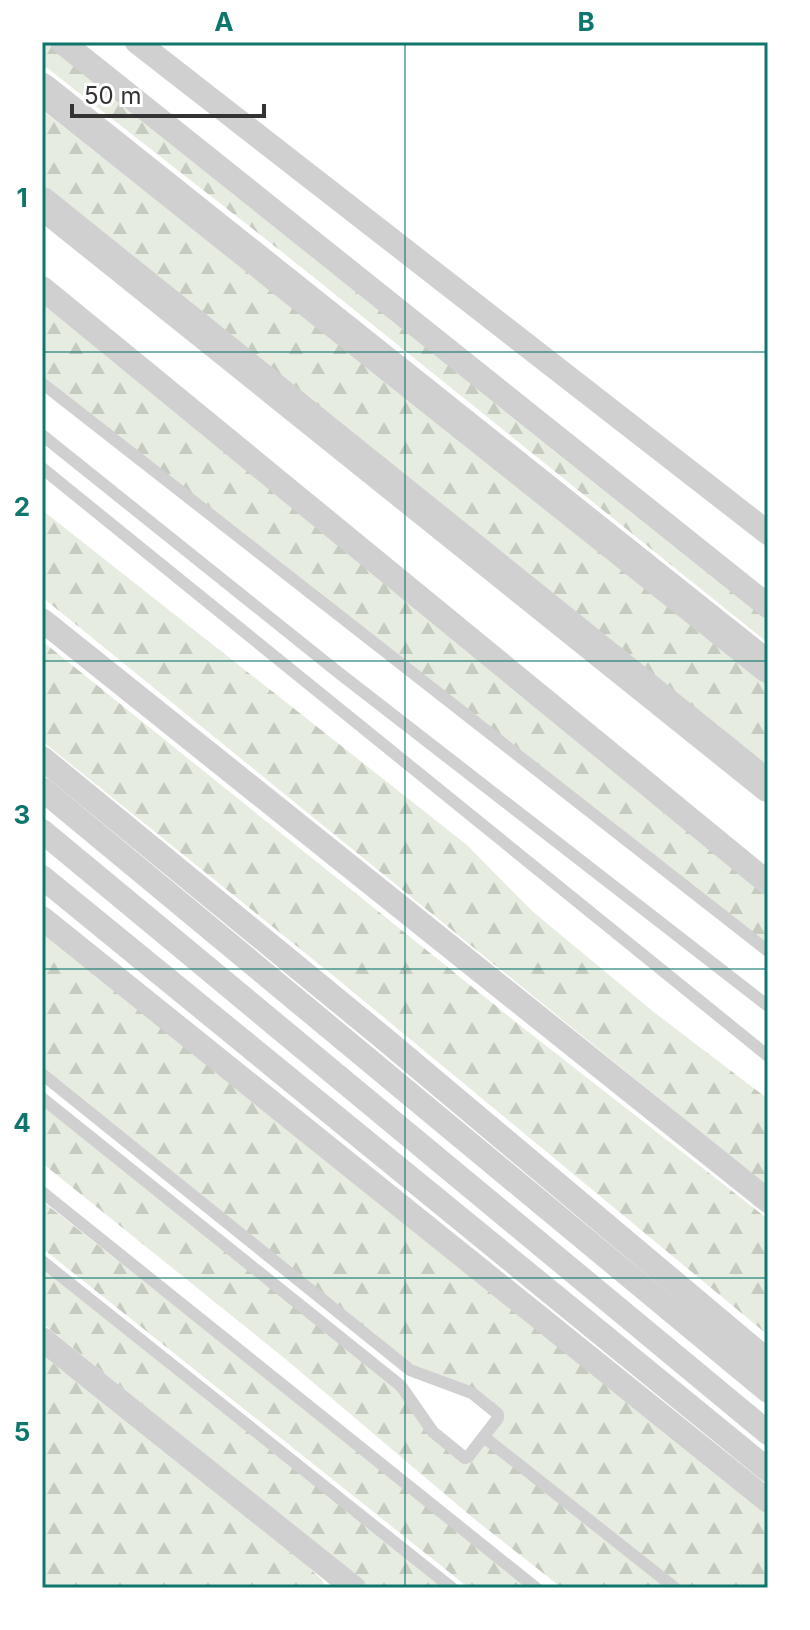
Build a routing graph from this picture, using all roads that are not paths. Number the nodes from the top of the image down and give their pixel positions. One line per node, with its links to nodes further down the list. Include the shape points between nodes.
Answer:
1 (62, 42): 10 (street)
2 (137, 42): 9 (street)
3 (42, 89): 12 (street)
4 (42, 203): 14 (street)
5 (42, 288): 18 (street)
6 (42, 383): 20 (lane)
7 (42, 435): 21 (lane)
8 (42, 468): 22 (lane)
9 (768, 533)
10 (768, 606)
11 (42, 620): 26 (street)
12 (768, 667)
13 (42, 758): 29 (street)
14 (768, 786)
15 (42, 789): 30 (street)
16 (42, 831): 31 (street)
17 (42, 877): 33 (street)
18 (768, 883)
19 (42, 918): 34 (street)
20 (768, 951)
21 (768, 1006)
22 (768, 1056)
23 (42, 1074): 32 (lane, via 410,1370 469,1391 498,1414)
24 (42, 1098): 32 (lane, via 401,1386 433,1432 465,1458)
25 (42, 1192): 37 (lane)
26 (768, 1201)
27 (42, 1261): 36 (lane)
28 (42, 1339): 35 (street)
29 (768, 1361)
30 (768, 1391)
31 (768, 1433)
32 (484, 1437): 38 (lane)
33 (768, 1470)
34 (768, 1501)
35 (345, 1585)
36 (452, 1588)
37 (536, 1588)
38 (675, 1588)

